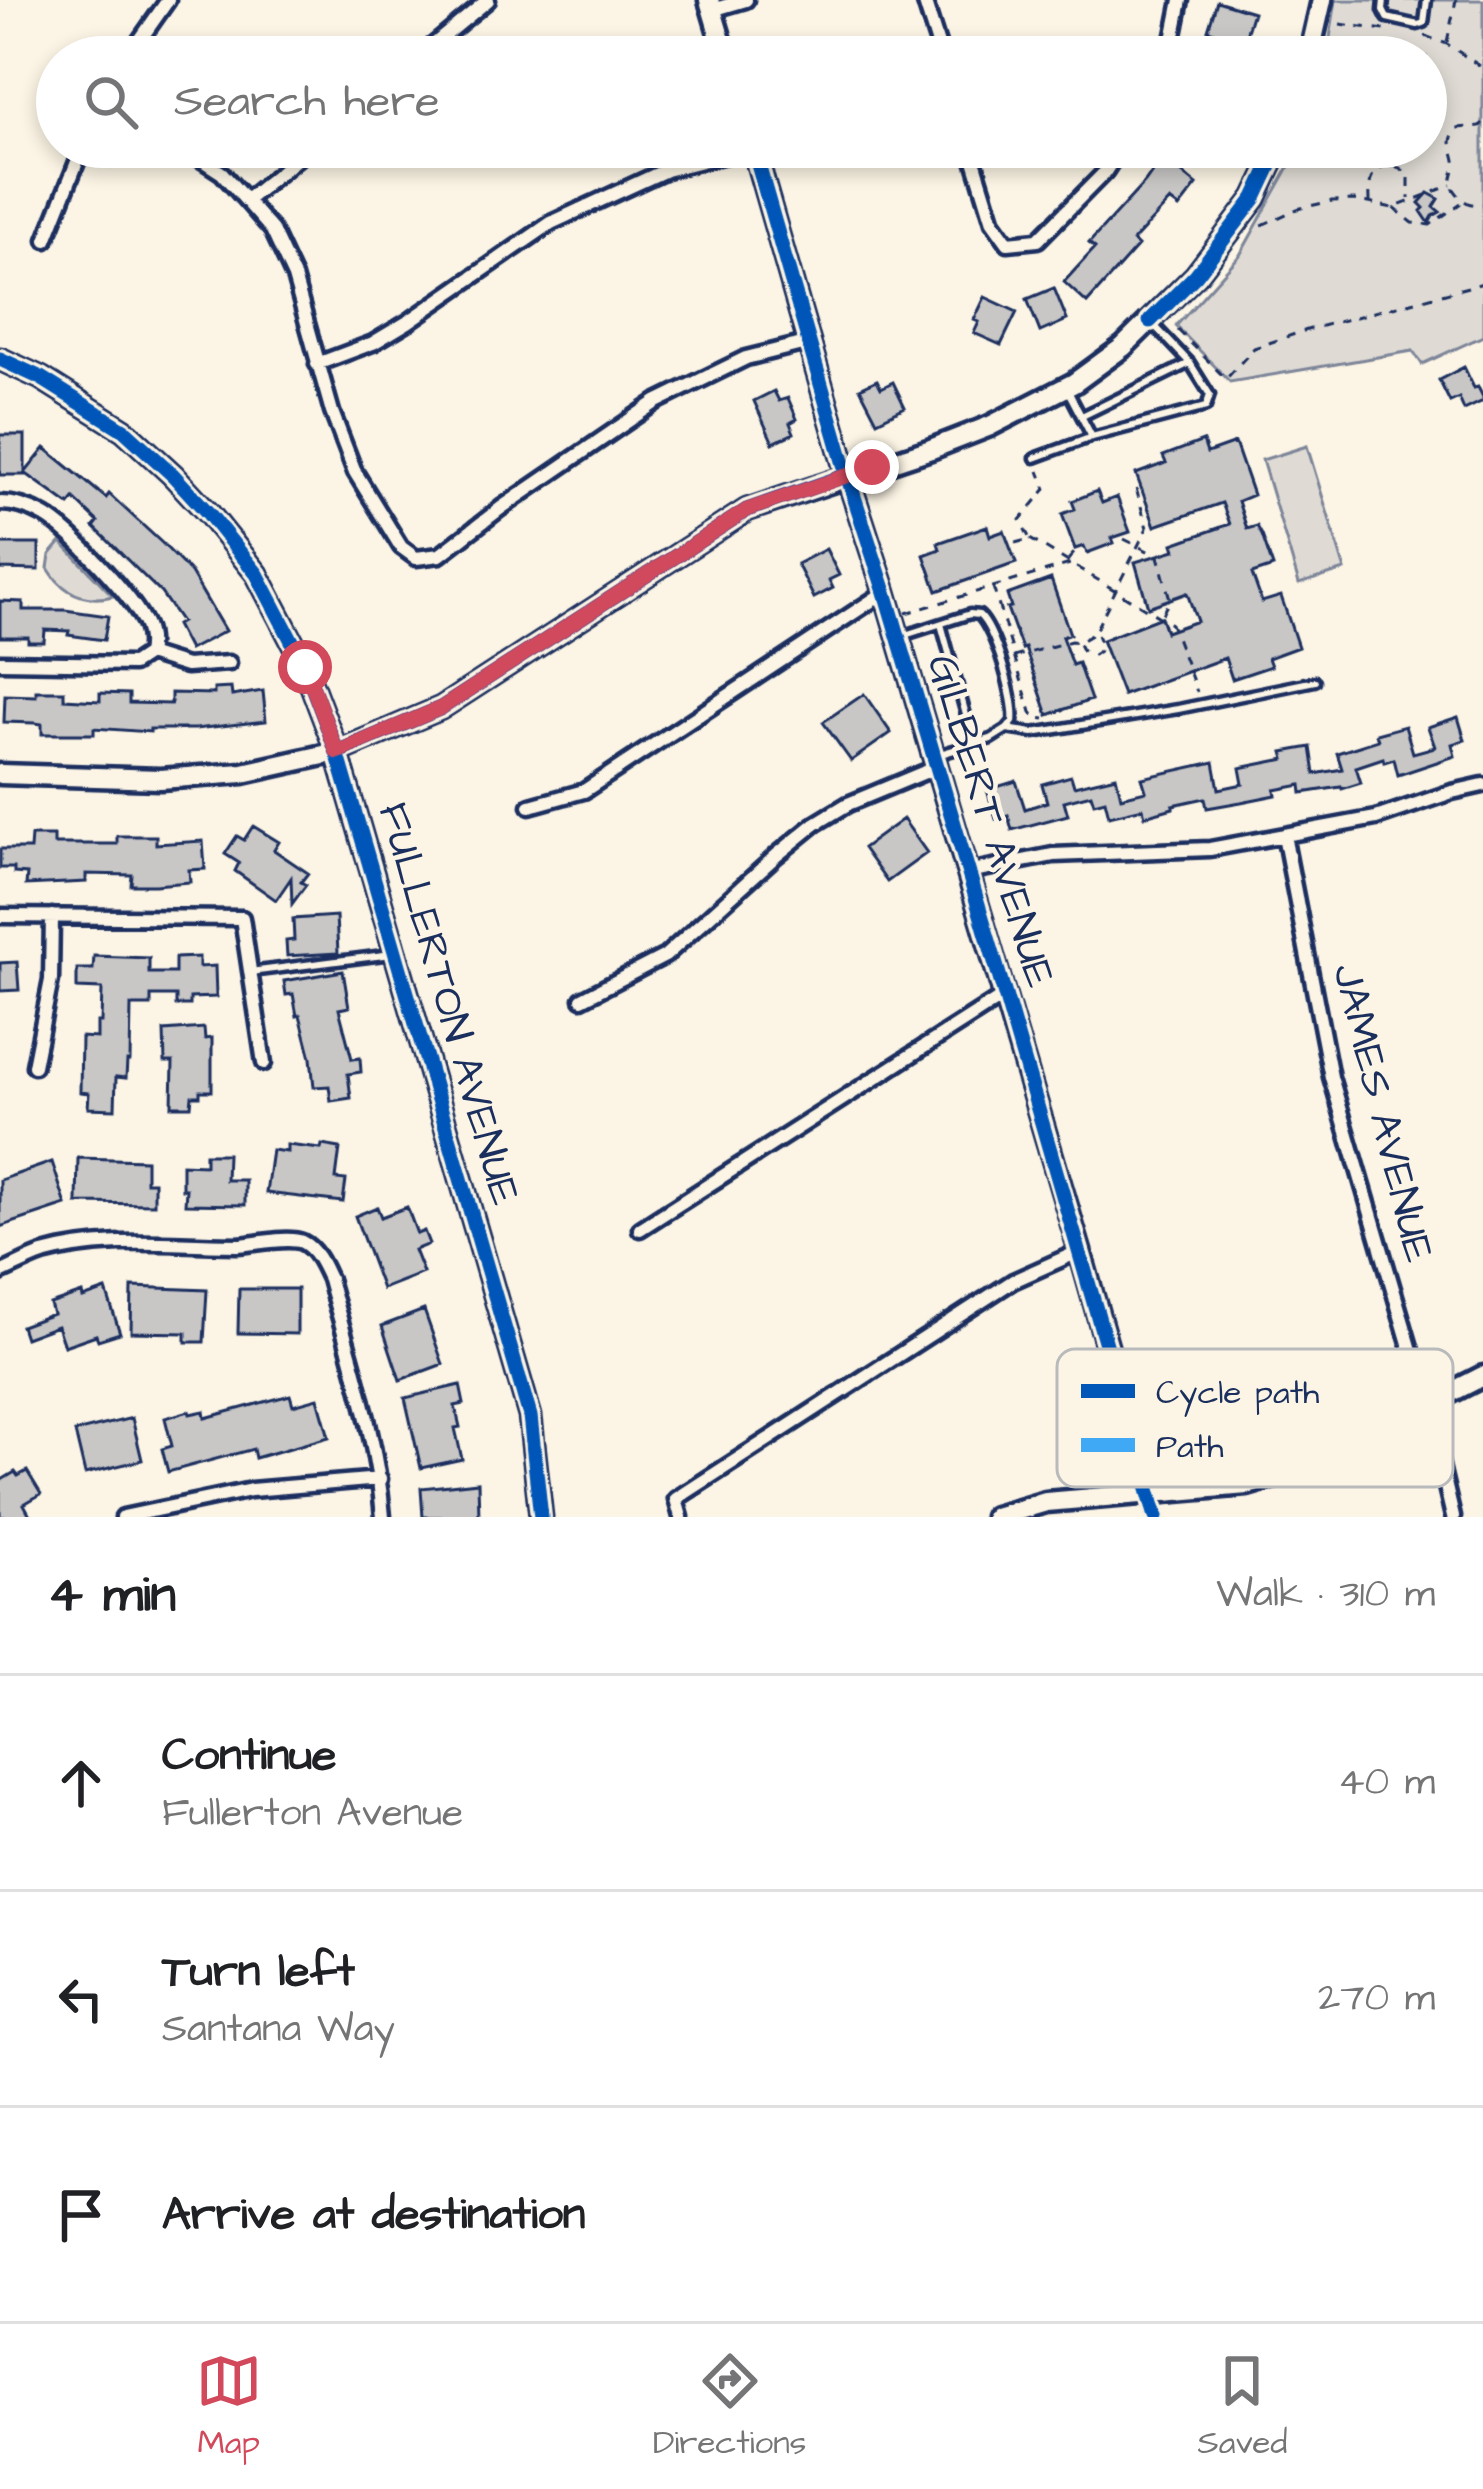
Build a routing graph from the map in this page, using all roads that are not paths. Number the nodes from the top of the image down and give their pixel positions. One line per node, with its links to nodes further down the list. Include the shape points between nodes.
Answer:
1 (168, 0): 10 (street)
2 (488, 0): 11 (street)
3 (746, 0): 9 (street)
4 (925, 0): 13 (street)
5 (1181, 0): 14 (street)
6 (1322, 0): 15 (street)
7 (1384, 0): 8 (lane, via 1387,18 1418,25)
8 (1427, 0)
9 (711, 5): 12 (street)
10 (143, 36)
11 (444, 36)
12 (720, 36)
13 (936, 36)
14 (1174, 36)
15 (1314, 36)
16 (75, 168): 25 (street)
17 (214, 168): 24 (street)
18 (286, 168): 24 (street)
19 (674, 168): 30 (street, via 551,223 408,322)
20 (759, 168): 27 (street, GILBERT AVENUE)
21 (976, 168): 22 (street, via 1008,243 1037,240)
22 (1108, 168)
23 (1269, 168): 26 (street, via 1196,275)
24 (248, 200): 30 (street, via 294,277)
25 (46, 240)
26 (1150, 321): 29 (lane); 31 (street)
27 (810, 342): 30 (street, via 746,358 656,402 440,555 416,558 355,472); 35 (street, GILBERT AVENUE)
28 (0, 359): 46 (street, FULLERTON AVENUE, via 124,430 209,514 257,574)
29 (1190, 363): 32 (lane); 33 (lane, via 1210,394 1206,406)
30 (317, 364)
31 (1066, 387): 32 (lane); 35 (street, via 990,427)
32 (1082, 416): 33 (lane)
33 (1092, 437): 34 (lane)
34 (1035, 458)
35 (847, 475): 37 (street, GILBERT AVENUE); 46 (street, via 747,510 441,708)
36 (0, 503): 40 (street, via 59,525 132,602 146,626)
37 (885, 592): 39 (street, GILBERT AVENUE); 50 (street, via 584,791)
38 (940, 624): 39 (lane); 44 (lane, via 975,614 987,622 1015,708); 45 (lane)
39 (898, 638): 47 (street, GILBERT AVENUE)
40 (148, 654): 41 (street, via 134,664); 42 (street, via 186,666)
41 (0, 662)
42 (229, 663)
43 (1315, 681): 44 (lane, via 1033,733)
44 (1007, 729): 45 (lane)
45 (974, 744): 47 (lane)
46 (337, 752): 48 (street, via 243,773 160,779); 55 (street, FULLERTON AVENUE)
47 (935, 762): 52 (street, GILBERT AVENUE); 58 (street, via 815,824 665,956)
48 (0, 774)
49 (1483, 785): 51 (street)
50 (530, 806)
51 (1285, 835): 52 (street, via 1210,849 1052,855); 65 (street, JAMES AVENUE, via 1331,1077)
52 (968, 872): 57 (street, GILBERT AVENUE)
53 (0, 916): 54 (street)
54 (52, 916): 56 (street, via 242,918); 60 (street, via 51,980)
55 (395, 953): 56 (lane); 75 (street, FULLERTON AVENUE, via 530,1416)
56 (250, 972): 59 (street)
57 (1005, 995): 61 (street); 62 (street, GILBERT AVENUE)
58 (582, 999)
59 (264, 1063)
60 (34, 1066)
61 (640, 1229)
62 (1080, 1251): 64 (street, GILBERT AVENUE); 76 (street, via 1013,1281 676,1499)
63 (0, 1274): 68 (street, via 38,1256 132,1241 307,1244 329,1279)
64 (1108, 1349)
65 (1410, 1349)
66 (1483, 1376): 67 (street)
67 (1453, 1392)
68 (380, 1479): 73 (street, via 251,1490); 74 (street)
69 (1147, 1487): 72 (street, GILBERT AVENUE)
70 (1225, 1487): 72 (street)
71 (1446, 1487): 79 (street, JAMES AVENUE)
72 (1149, 1494): 77 (street, via 1046,1502); 78 (street, GILBERT AVENUE)
73 (123, 1517)
74 (382, 1517)
75 (541, 1517)
76 (681, 1517)
77 (995, 1517)
78 (1156, 1517)
79 (1453, 1517)

